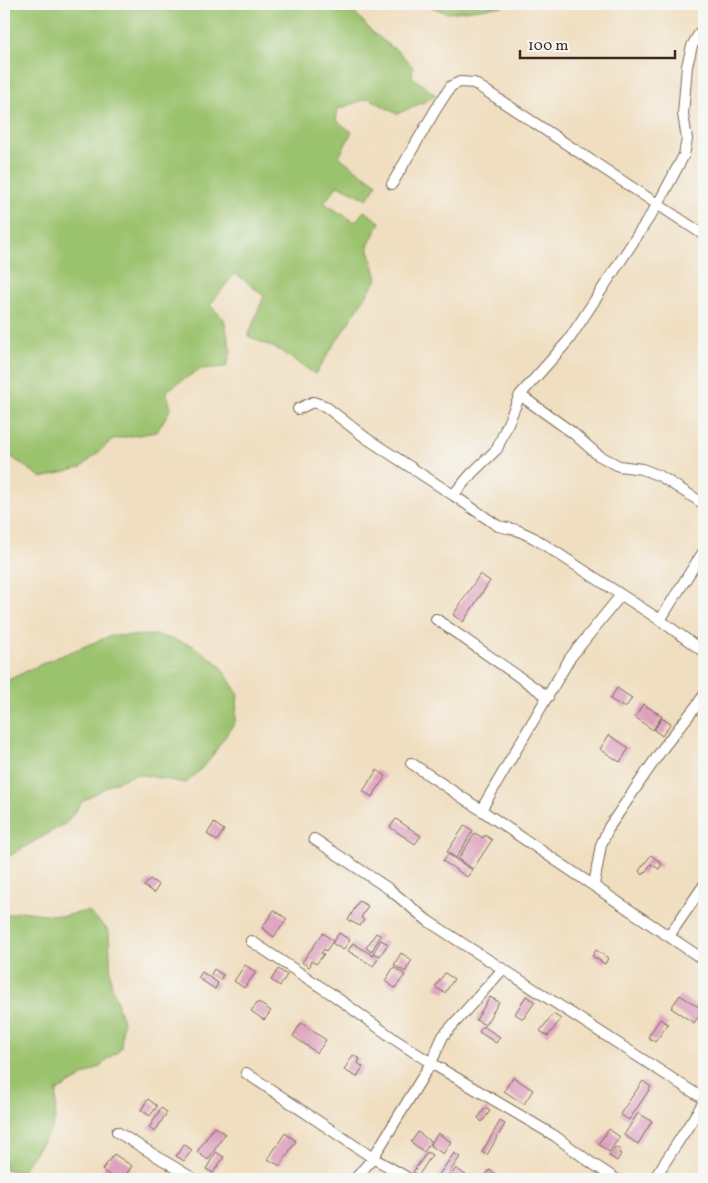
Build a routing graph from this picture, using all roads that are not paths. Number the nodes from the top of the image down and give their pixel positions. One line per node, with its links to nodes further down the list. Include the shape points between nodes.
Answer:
1 (704, 25): 3 (street, via 692,46 687,66 684,155)
2 (392, 184): 3 (street, via 451,86 467,82 474,83)
3 (658, 204): 4 (street); 5 (street, via 568,341)
4 (704, 235)
5 (520, 395): 7 (street, via 497,449); 8 (street, via 598,455 619,466 642,468 660,476)
6 (298, 409): 7 (street, via 313,402 325,406 366,438)
7 (453, 495): 10 (street, via 498,526 534,538)
8 (704, 504)
9 (704, 551): 12 (street)
10 (621, 595): 12 (street); 15 (street, via 570,658)
11 (436, 619): 15 (street)
12 (660, 620): 13 (street)
13 (704, 652)
14 (704, 695): 19 (street, via 608,827)
15 (548, 697): 17 (street)
16 (411, 764): 17 (street)
17 (481, 810): 19 (street)
18 (314, 839): 24 (street, via 389,889 428,921)
19 (594, 885): 21 (street)
20 (704, 885): 21 (street)
21 (669, 936): 23 (street)
22 (251, 942): 25 (street)
23 (704, 960)
24 (503, 969): 25 (street, via 449,1028); 27 (street)
25 (431, 1063): 29 (street); 33 (street, via 555,1136)
26 (246, 1073): 29 (street)
27 (704, 1100): 34 (street)
28 (117, 1132): 30 (street)
29 (374, 1158): 31 (street); 32 (street)
30 (194, 1179)
31 (355, 1179)
32 (410, 1179)
33 (616, 1179)
34 (654, 1179)

